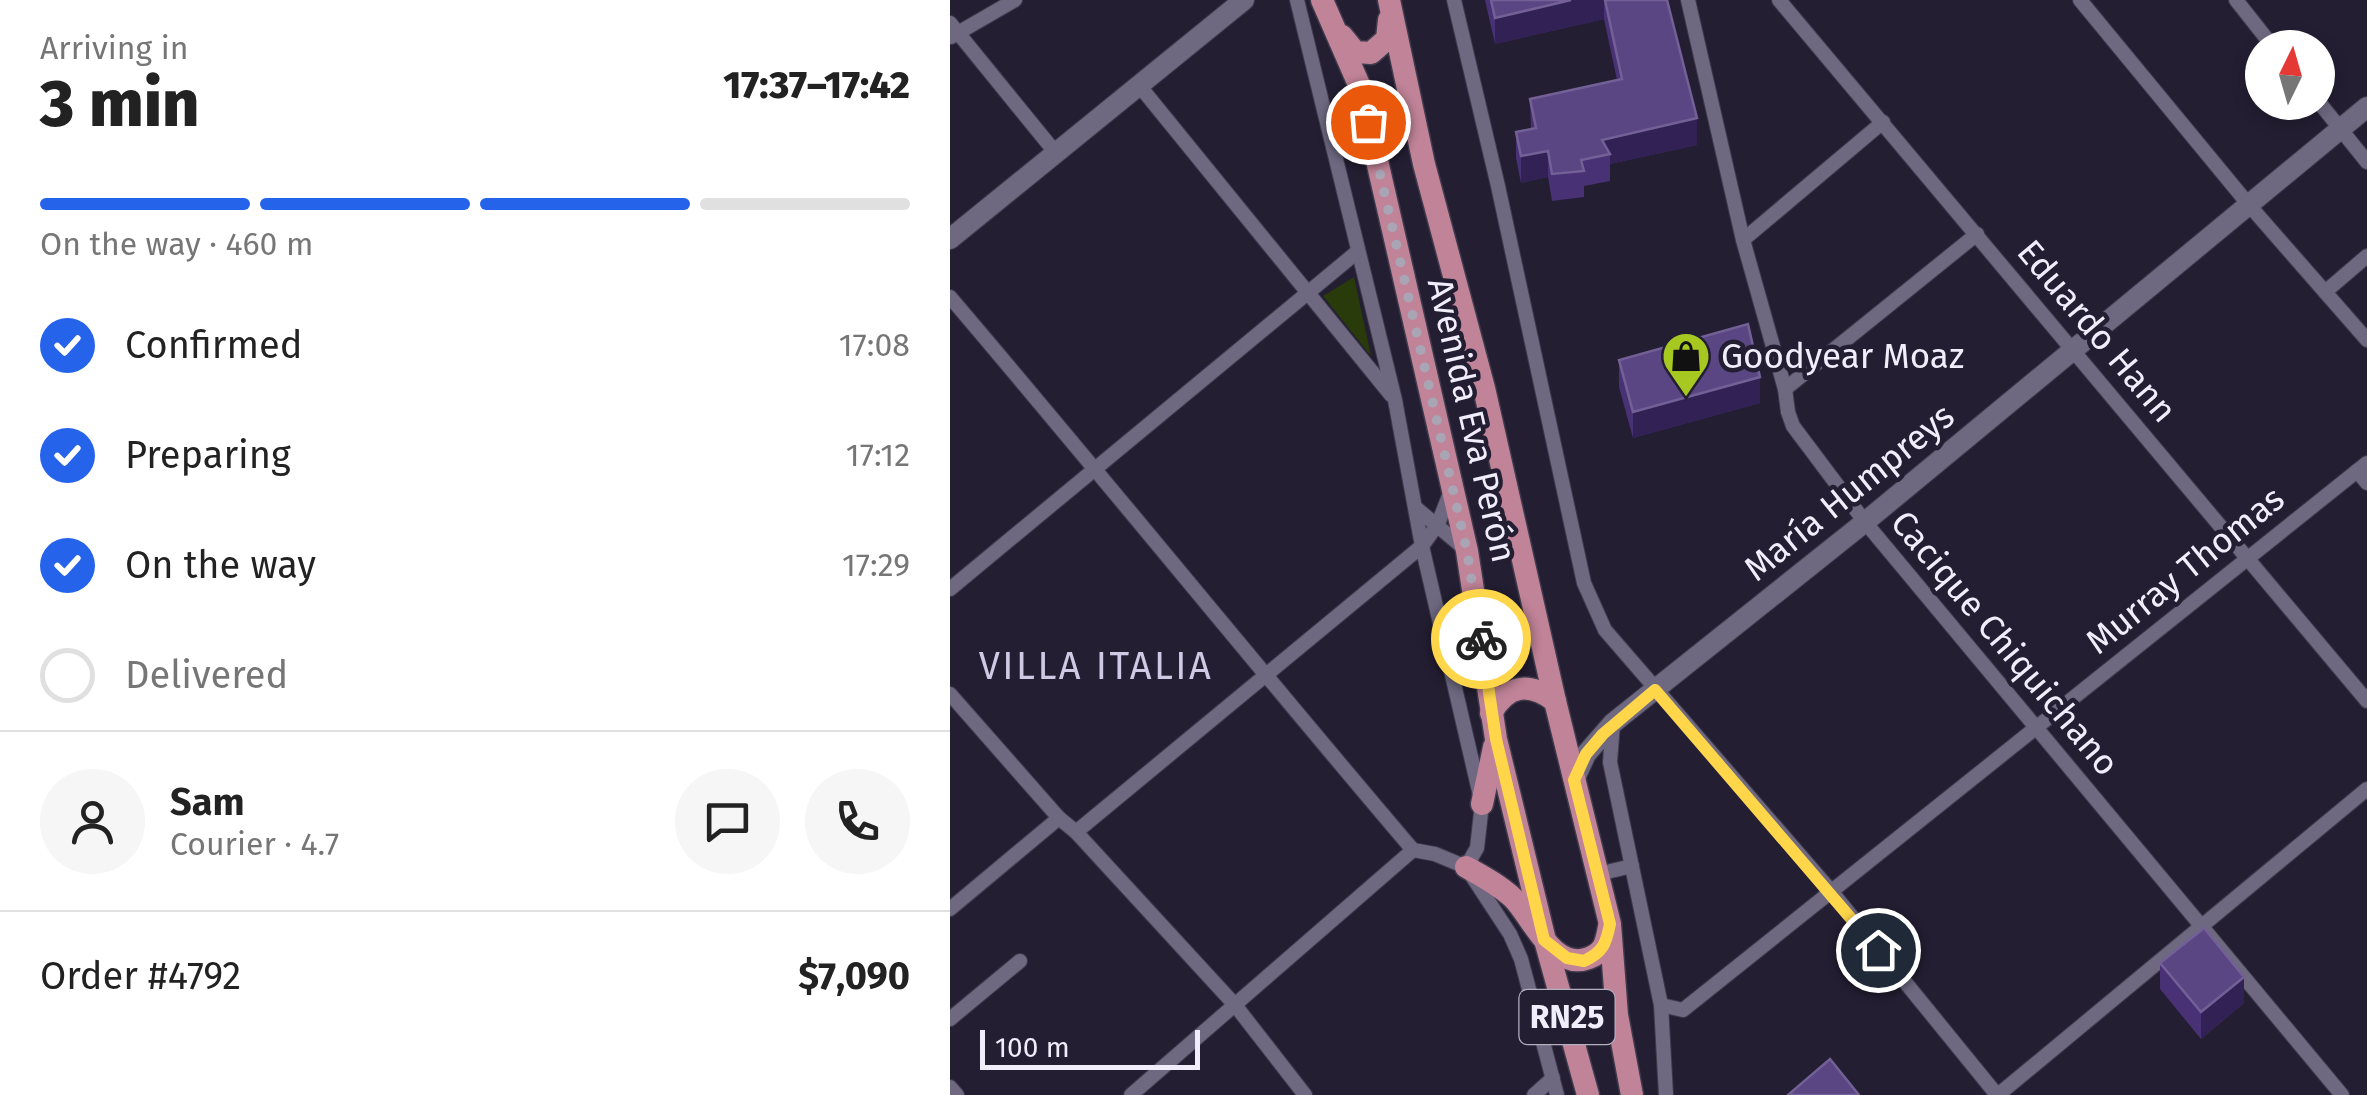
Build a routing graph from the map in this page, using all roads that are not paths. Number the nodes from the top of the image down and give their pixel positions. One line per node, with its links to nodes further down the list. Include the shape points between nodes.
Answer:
1 (1014, 0): 13 (street)
2 (1244, 0): 14 (street)
3 (1297, 0): 25 (street, Avenida Eva Perón)
4 (1322, 0): 11 (main road, Avenida Eva Perón / RN25)
5 (1454, 0): 45 (street, via 1584,582 1605,630)
6 (1688, 0): 24 (street, Cacique Chiquichano)
7 (1780, 0): 17 (street, Eduardo Hann)
8 (2080, 0): 21 (street)
9 (2236, 0): 12 (street)
10 (1389, 2): 11 (main road, via 1387,38 1376,50 1355,52); 48 (main road, Avenida Eva Perón / RN25)
11 (1337, 29): 36 (main road, Avenida Eva Perón / RN25, via 1360,87)
12 (2260, 30)
13 (952, 31): 19 (street)
14 (1138, 84): 19 (street); 28 (street)
15 (2367, 107): 18 (street, María Humpreys)
16 (2333, 120): 18 (street)
17 (1883, 122): 22 (street, Eduardo Hann); 24 (street)
18 (2340, 129): 20 (street); 21 (street, María Humpreys)
19 (1054, 152): 23 (street)
20 (2367, 162)
21 (2249, 205): 27 (street); 31 (street, María Humpreys)
22 (1977, 234): 31 (street, Eduardo Hann); 32 (street)
23 (950, 238)
24 (1743, 240): 32 (street, Cacique Chiquichano)
25 (1357, 252): 28 (street); 33 (street, Avenida Eva Perón)
26 (2367, 256): 27 (street)
27 (2326, 292): 30 (street)
28 (1308, 293): 33 (street); 34 (street)
29 (950, 297): 34 (street)
30 (2367, 340)
31 (2073, 350): 38 (street, María Humpreys); 42 (street, Eduardo Hann)
32 (1785, 389): 38 (street, Cacique Chiquichano, via 1793,426)
33 (1395, 400): 37 (street, Avenida Eva Perón)
34 (1096, 468): 43 (street); 44 (street)
35 (2364, 472): 42 (street, Murray Thomas)
36 (1452, 487): 39 (street); 41 (main road, Avenida Eva Perón / RN25)
37 (1416, 508): 39 (street); 40 (street, Avenida Eva Perón)
38 (1865, 522): 45 (street, María Humpreys); 51 (street, Cacique Chiquichano)
39 (1438, 524): 40 (street); 41 (street)
40 (1422, 546): 44 (street); 55 (street, Avenida Eva Perón)
41 (1467, 551): 49 (main road, Avenida Eva Perón / RN25)
42 (2246, 556): 47 (street, Eduardo Hann); 51 (street, Murray Thomas)
43 (950, 589)
44 (1263, 674): 57 (street); 58 (street)
45 (1655, 690): 50 (street, María Humpreys); 62 (street)
46 (950, 694): 56 (street)
47 (2367, 702)
48 (1558, 711): 49 (main road, via 1541,691 1526,688 1511,691); 50 (street, via 1580,736); 53 (main road, Avenida Eva Perón / RN25)
49 (1491, 713): 52 (main road, Avenida Eva Perón / RN25)
50 (1608, 728): 53 (street, María Humpreys); 59 (street)
51 (2037, 728): 62 (street, Murray Thomas); 65 (street, Cacique Chiquichano)
52 (1496, 739): 55 (main road); 66 (main road, Avenida Eva Perón / RN25)
53 (1574, 780): 61 (main road, Avenida Eva Perón / RN25)
54 (2367, 789): 65 (street)
55 (1482, 804): 60 (street, Avenida Eva Perón, via 1477,848)
56 (1059, 818): 57 (street); 63 (street)
57 (1076, 832): 68 (street)
58 (1413, 850): 60 (street); 68 (street)
59 (1632, 866): 61 (street); 69 (street)
60 (1466, 867): 66 (main road, via 1510,895); 71 (street, via 1521,960)
61 (1598, 874): 64 (main road, Avenida Eva Perón / RN25)
62 (1830, 892): 69 (street, Murray Thomas, via 1683,1010); 81 (street)
63 (950, 909)
64 (1610, 924): 66 (main road, via 1605,946 1584,961 1567,958); 79 (main road, Avenida Eva Perón / RN25)
65 (2203, 926): 81 (street); 82 (street, Cacique Chiquichano)
66 (1544, 940): 78 (main road, Avenida Eva Perón / RN25)
67 (1020, 961): 70 (street)
68 (1235, 1005): 73 (street); 75 (street)
69 (1661, 1006): 80 (street)
70 (950, 1019)
71 (1553, 1078): 76 (street); 77 (street)
72 (950, 1088): 74 (street)
73 (1297, 1092)
74 (957, 1095)
75 (1130, 1095)
76 (1534, 1095)
77 (1557, 1095)
78 (1588, 1095)
79 (1632, 1095)
80 (1666, 1095)
81 (1998, 1095)
82 (2342, 1095)

